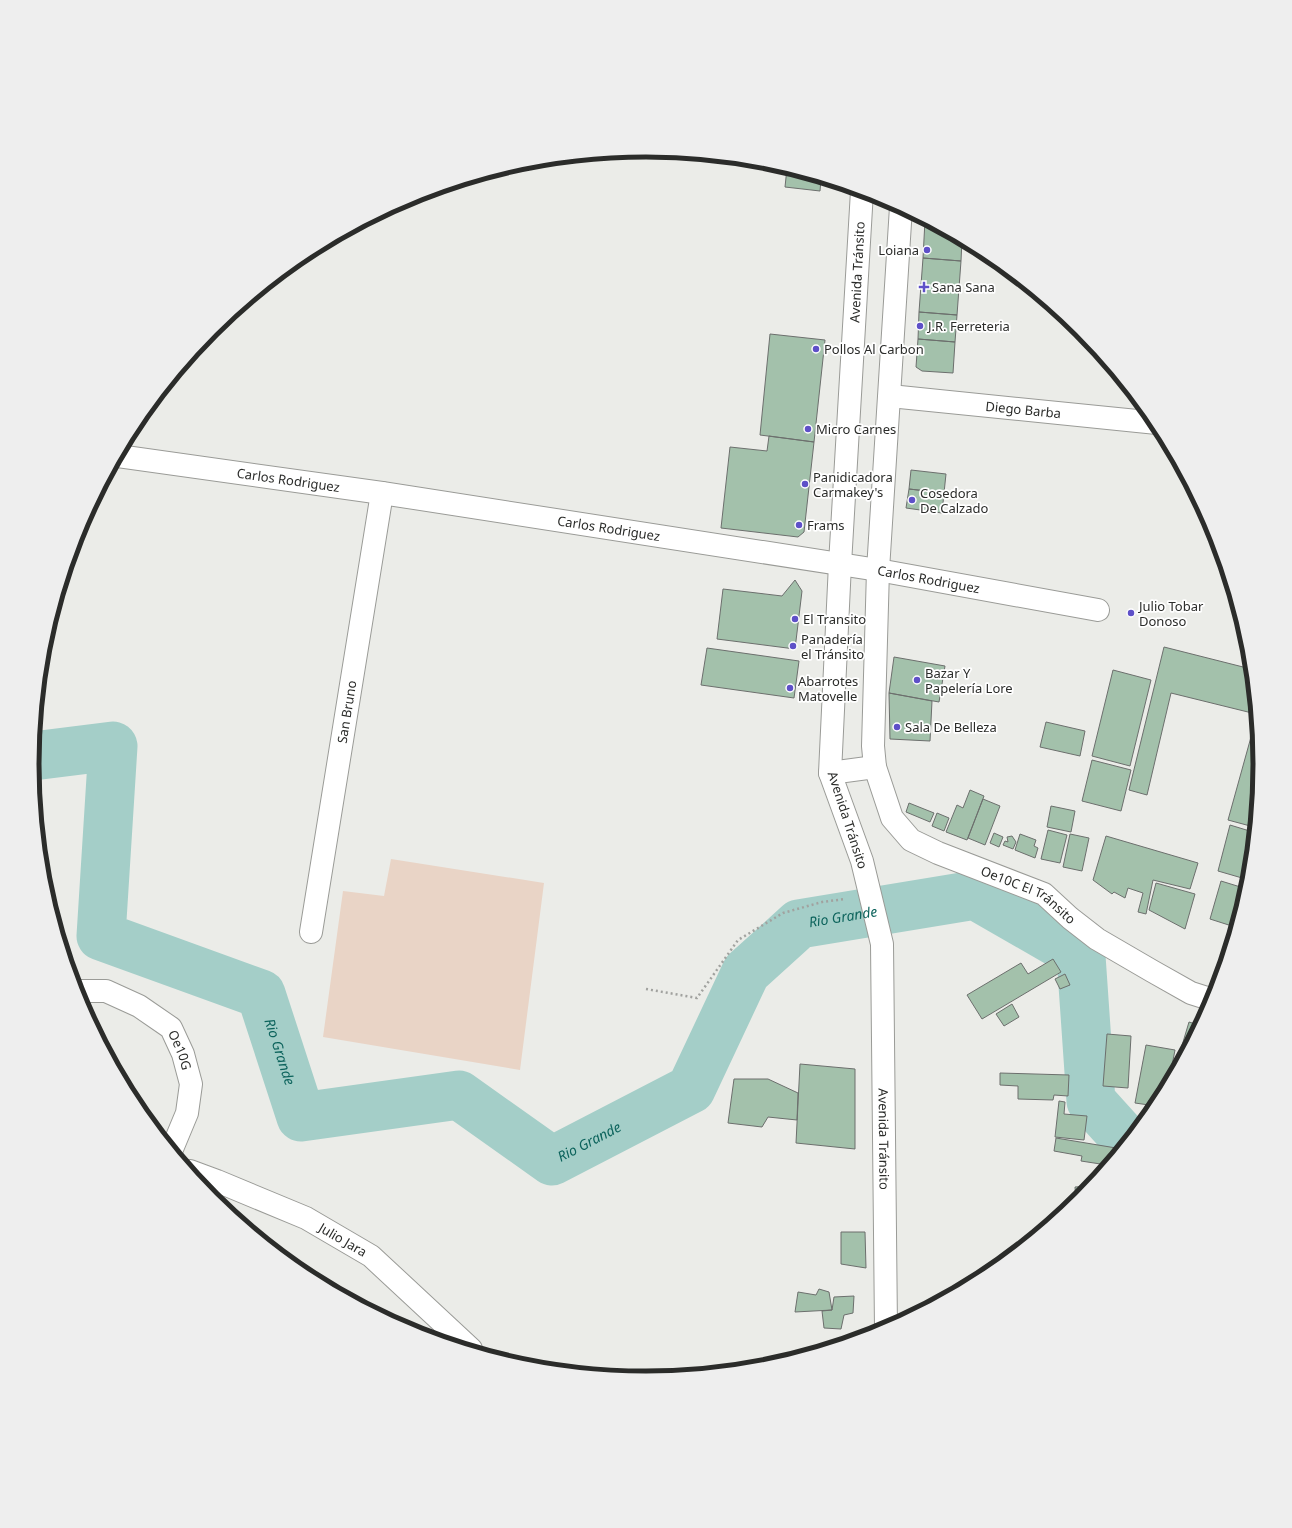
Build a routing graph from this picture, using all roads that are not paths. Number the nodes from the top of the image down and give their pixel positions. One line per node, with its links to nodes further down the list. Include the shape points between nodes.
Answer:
1 (862, 197): 7 (street, Avenida Tránsito)
2 (900, 213): 3 (street)
3 (890, 396): 4 (street, Diego Barba); 8 (street)
4 (1148, 422)
5 (122, 457): 6 (street, Carlos Rodriguez)
6 (382, 493): 7 (street, Carlos Rodriguez); 12 (street, San Bruno)
7 (840, 564): 8 (street, Carlos Rodriguez); 11 (street, Avenida Tránsito)
8 (878, 570): 9 (street, Carlos Rodriguez); 10 (street, via 873,746)
9 (1098, 610)
10 (875, 767): 11 (street); 14 (street, Oe10C El Tránsito, via 892,818 911,840 1044,894 1097,939 1191,993)
11 (830, 773): 17 (street, Avenida Tránsito, via 862,861 882,944)
12 (311, 932)
13 (83, 991): 15 (street, Oe10G, via 106,991 140,1006 170,1028 183,1054 191,1084 187,1113)
14 (1206, 998)
15 (174, 1145)
16 (211, 1185): 18 (street, Julio Jara, via 306,1218 371,1256)
17 (886, 1321)
18 (464, 1343)

